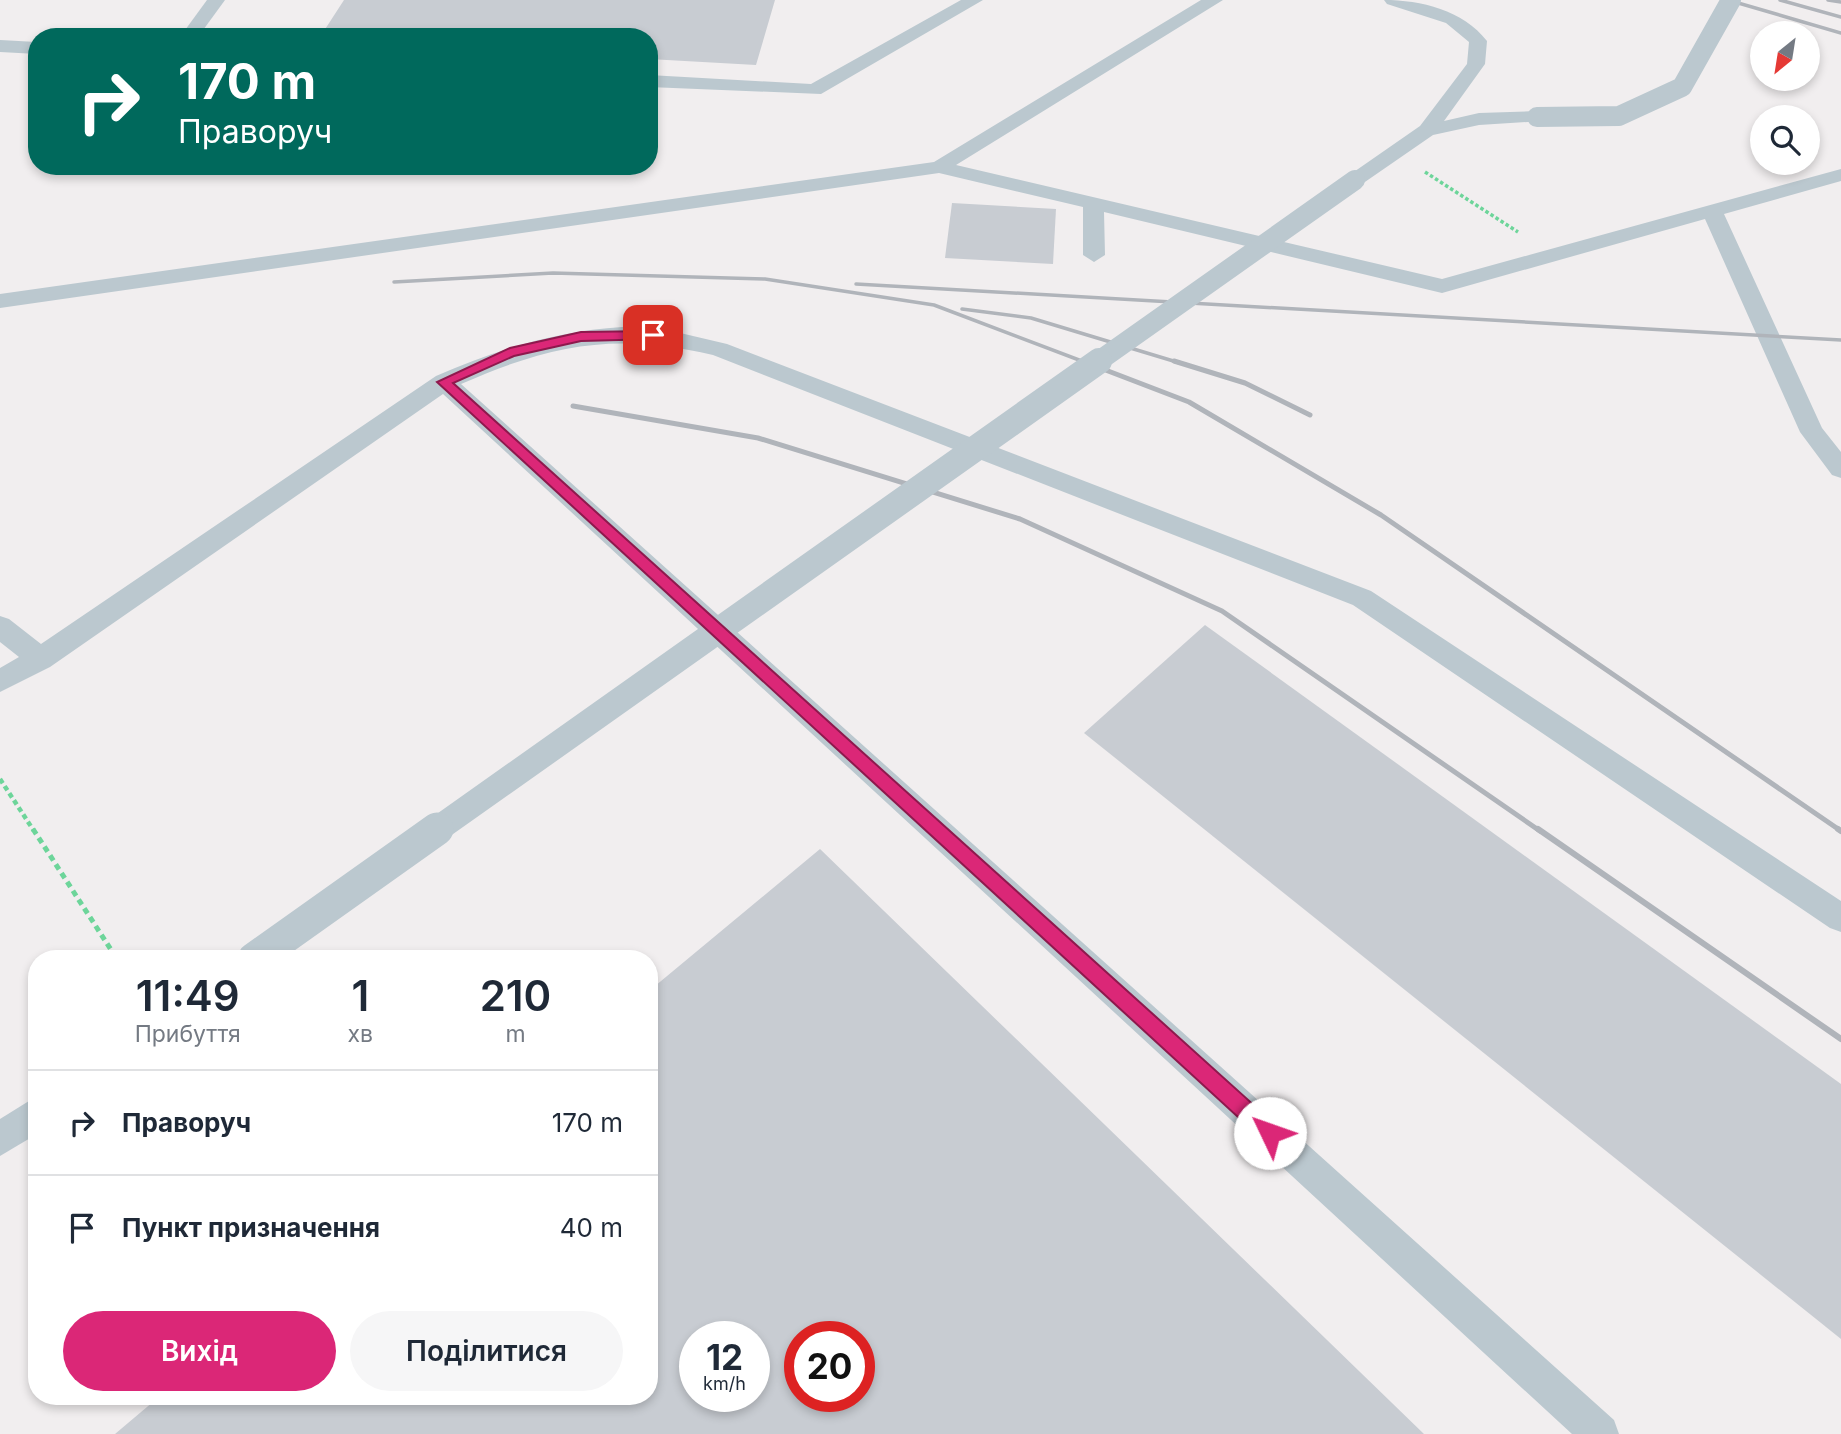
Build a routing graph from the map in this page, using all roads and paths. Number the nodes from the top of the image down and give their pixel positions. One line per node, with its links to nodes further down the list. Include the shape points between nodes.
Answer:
1 (216, 0): 6 (lane)
2 (974, 0): 9 (lane, via 814,90)
3 (1214, 0): 11 (lane)
4 (1393, 0): 10 (lane, via 1452,19 1478,41 1476,64)
5 (1731, 0): 10 (lane, bridge, via 1682,87 1619,116 1479,119)
6 (196, 28)
7 (0, 46): 8 (lane)
8 (28, 48)
9 (658, 81)
10 (1427, 130): 29 (lane, bridge)
11 (939, 167): 14 (lane); 18 (lane)
12 (1841, 175): 15 (lane)
13 (1433, 177): 16 (path)
14 (1093, 203): 15 (lane, via 1442,286); 17 (lane)
15 (1712, 211): 22 (lane, via 1812,432)
16 (1512, 229)
17 (1094, 255)
18 (55, 293): 19 (lane); 20 (lane)
19 (0, 301)
20 (0, 318)
21 (444, 382): 24 (lane); 27 (lane, via 510,352 581,336 653,335 732,354 1362,598); 32 (lane)
22 (1841, 469)
23 (1, 629): 24 (lane)
24 (40, 660): 25 (lane)
25 (0, 681)
26 (0, 779): 28 (path)
27 (1841, 918)
28 (111, 950)
29 (267, 950)
30 (28, 1119): 31 (lane)
31 (0, 1139)
32 (1600, 1434)

